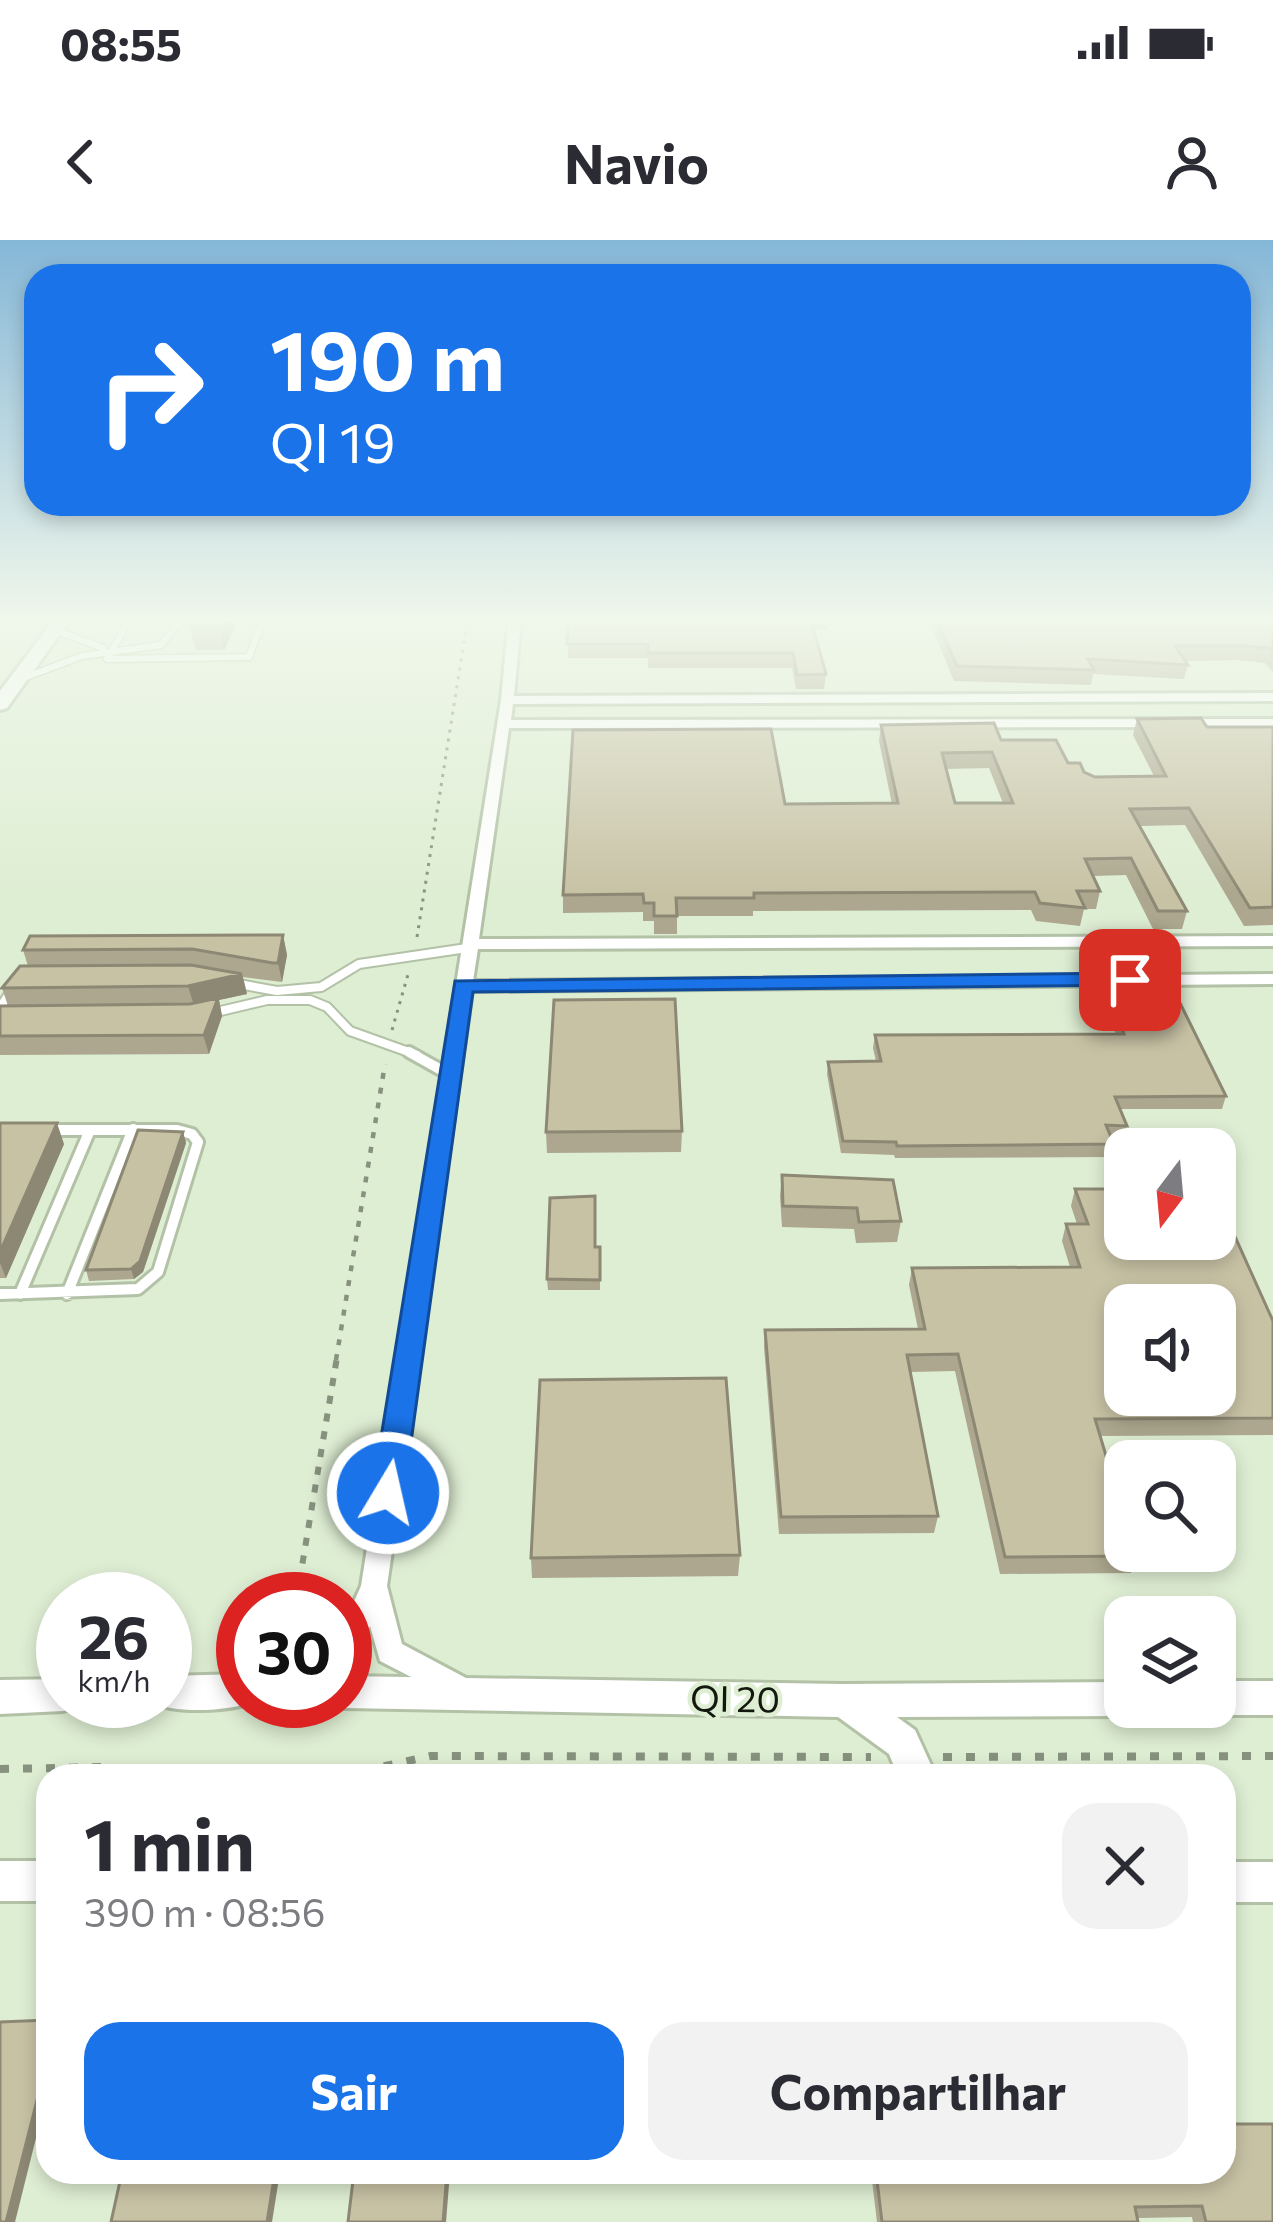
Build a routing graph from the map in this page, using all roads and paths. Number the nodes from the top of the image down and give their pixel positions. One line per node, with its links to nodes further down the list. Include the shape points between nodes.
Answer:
1 (453, 709): 7 (path)
2 (505, 709): 4 (street)
3 (1273, 723): 4 (street)
4 (502, 724): 6 (street)
5 (1273, 941): 6 (street)
6 (468, 946): 7 (lane); 11 (street)
7 (414, 954): 10 (lane, via 359,964 320,987 255,989); 14 (path)
8 (23, 978): 12 (lane, via 5,994)
9 (1273, 979): 11 (street)
10 (219, 980)
11 (463, 986): 15 (street)
12 (2, 1011)
13 (194, 1014): 14 (lane, via 249,1002 316,1002 341,1027)
14 (388, 1042): 15 (lane, via 425,1054); 22 (path)
15 (452, 1077): 23 (street)
16 (22, 1130): 17 (lane)
17 (90, 1130): 18 (lane); 20 (lane)
18 (133, 1130): 21 (lane); 21 (lane, via 177,1130 198,1142 158,1272 123,1293)
19 (0, 1294): 20 (lane)
20 (20, 1294): 21 (lane)
21 (67, 1294)
22 (301, 1572)
23 (374, 1586): 24 (street); 26 (street, via 390,1652)
24 (372, 1591)
25 (372, 1692): 26 (street, QI 20)
26 (470, 1693): 32 (street, QI 20)
27 (36, 1695): 28 (street)
28 (0, 1696)
29 (1236, 1698): 30 (street)
30 (1273, 1698)
31 (1104, 1699): 32 (street, QI 20)
32 (844, 1701): 36 (street, via 902,1742)
33 (1273, 1756): 37 (path)
34 (394, 1764): 35 (path, via 431,1756)
35 (782, 1764)
36 (912, 1764)
37 (1011, 1764)
38 (36, 1768): 39 (path)
39 (0, 1769)
40 (0, 1881): 41 (street)
41 (36, 1881)
42 (1236, 1882): 43 (street)
43 (1273, 1882)

